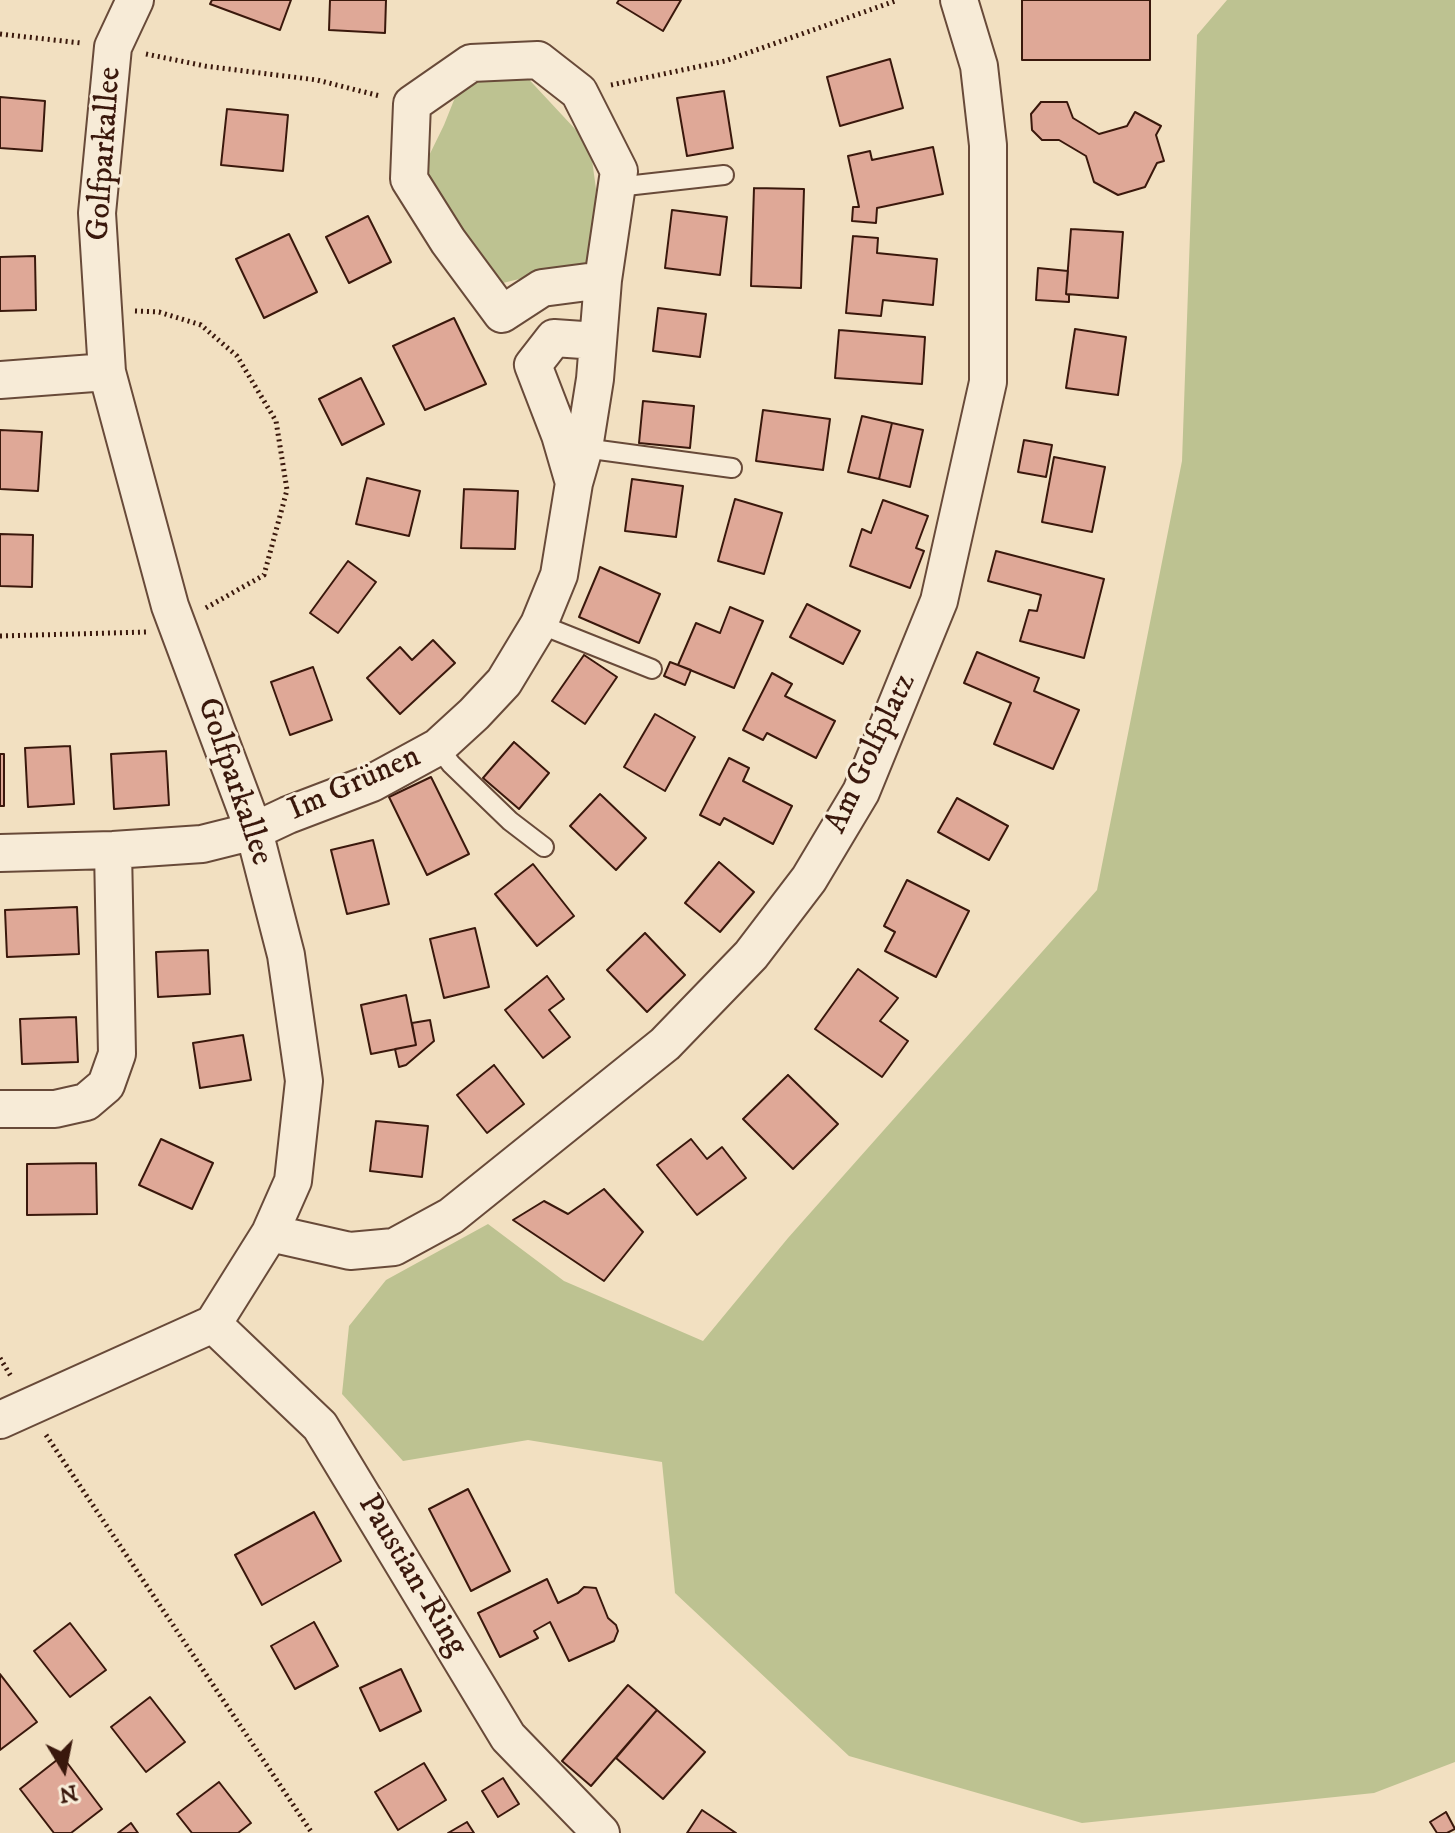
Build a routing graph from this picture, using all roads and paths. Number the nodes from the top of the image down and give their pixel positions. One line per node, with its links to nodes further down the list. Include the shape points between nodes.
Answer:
1 (135, 0): 5 (street, Golfparkallee)
2 (898, 0): 6 (path, via 725,61)
3 (959, 0): 30 (street, Am Golfplatz, via 979,66 988,145 988,382 939,601 861,792 809,879 751,955 665,1044 451,1216 394,1247 350,1251)
4 (0, 34): 5 (path)
5 (113, 47): 7 (path, via 205,66 317,80); 11 (street, Golfparkallee, via 97,213)
6 (579, 92): 7 (street, Im Grünen, via 538,60 471,63); 9 (street, Im Grünen, via 619,171)
7 (412, 104): 12 (street, Im Grünen, via 409,179)
8 (724, 175): 9 (lane)
9 (617, 187): 10 (street, Im Grünen)
10 (603, 280): 12 (street, via 542,288); 13 (street, Im Grünen)
11 (103, 311): 15 (street, Golfparkallee); 20 (path, via 159,312 201,325 237,356 276,421 287,490 264,575)
12 (502, 314): 14 (street, Im Grünen)
13 (597, 341): 14 (street, via 554,338); 17 (street, Im Grünen)
14 (533, 365): 19 (street, Im Grünen)
15 (107, 372): 16 (street); 20 (street, Golfparkallee)
16 (0, 380)
17 (584, 448): 18 (lane); 19 (street, Im Grünen)
18 (732, 468)
19 (574, 483): 21 (street, Im Grünen, via 559,575)
20 (177, 624): 22 (path, via 151,632); 25 (street, Golfparkallee)
21 (539, 624): 23 (lane); 24 (street, Im Grünen, via 504,682)
22 (0, 636)
23 (652, 669)
24 (438, 747): 25 (street, Im Grünen, via 372,783); 26 (lane, via 510,821)
25 (254, 831): 27 (street, Im Grünen, via 202,844); 30 (street, Golfparkallee, via 286,955 304,1081 293,1181)
26 (544, 847)
27 (113, 850): 28 (street, Im Grünen); 29 (street, via 117,1054 106,1085 86,1102 55,1109)
28 (0, 853)
29 (0, 1109)
30 (270, 1233): 31 (street, Golfparkallee)
31 (213, 1324): 33 (street); 35 (street, Paustian-Ring, via 320,1426 508,1737)
32 (0, 1358): 33 (path)
33 (14, 1415): 34 (path)
34 (312, 1833)
35 (601, 1833)

